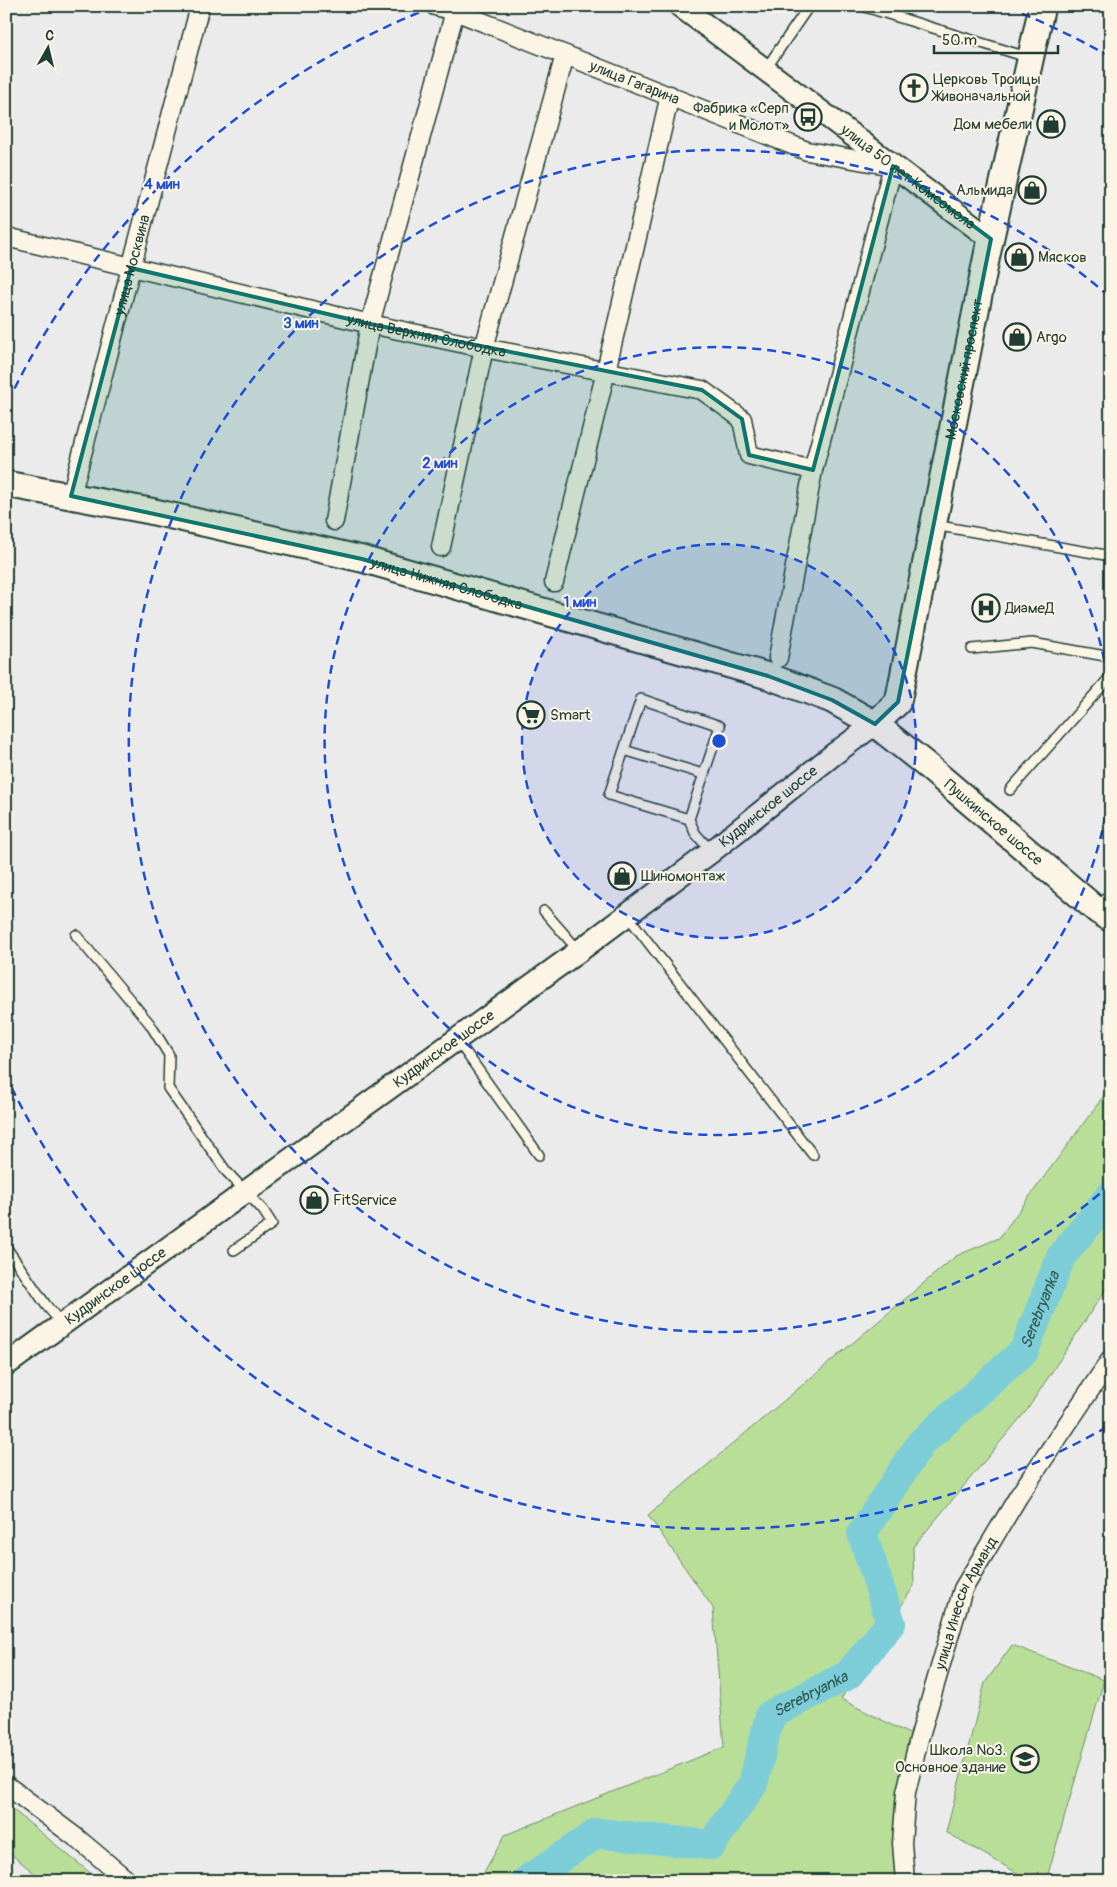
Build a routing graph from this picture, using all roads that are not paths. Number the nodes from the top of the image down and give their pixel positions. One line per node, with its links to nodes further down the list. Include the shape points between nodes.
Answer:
1 (200, 6): 15 (street, улица Москвина)
2 (435, 6): 7 (street, улица Гагарина)
3 (680, 6): 10 (street, улица 50 лет Комсомола)
4 (809, 6): 10 (lane)
5 (862, 6): 9 (lane)
6 (1042, 6): 9 (main road, Московский проспект)
7 (455, 11): 8 (street, улица Гагарина); 16 (street)
8 (565, 55): 11 (street, улица Гагарина); 17 (street)
9 (1030, 58): 14 (main road, Московский проспект)
10 (765, 70): 12 (street, улица 50 лет Комсомола)
11 (670, 95): 12 (street, улица Гагарина, via 807,151); 18 (street)
12 (893, 166): 14 (street, улица 50 лет Комсомола); 19 (street)
13 (6, 237): 15 (street, улица Верхняя Слободка)
14 (991, 239): 23 (main road, Московский проспект)
15 (131, 268): 16 (street, улица Верхняя Слободка); 21 (street, улица Москвина)
16 (370, 324): 17 (street, улица Верхняя Слободка); 22 (street)
17 (484, 348): 18 (street, улица Верхняя Слободка); 24 (street)
18 (606, 371): 19 (street, улица Верхняя Слободка, via 702,390 742,419 749,455); 26 (street)
19 (814, 470): 29 (street)
20 (6, 484): 21 (main road, улица Нижняя Слободка)
21 (72, 496): 31 (main road, улица Нижняя Слободка, via 362,559 768,676 832,700)
22 (334, 521)
23 (934, 525): 25 (lane); 31 (main road, Московский проспект, via 898,702)
24 (441, 547)
25 (1111, 556)
26 (554, 582)
27 (972, 649): 28 (lane, via 1032,643)
28 (1111, 657)
29 (778, 658)
30 (1111, 676): 34 (lane)
31 (875, 724): 36 (street, Кудринское шоссе); 37 (main road, Пушкинское шоссе)
32 (624, 750): 33 (lane); 33 (lane, via 641,699 720,726); 35 (lane, via 609,795)
33 (703, 774): 35 (lane)
34 (1010, 790)
35 (689, 819): 36 (lane, via 695,833)
36 (711, 852): 39 (street, Кудринское шоссе)
37 (1106, 907)
38 (544, 911): 41 (lane)
39 (627, 915): 41 (street, Кудринское шоссе); 44 (lane)
40 (76, 935): 45 (lane, via 150,1024 169,1055 168,1088 213,1154)
41 (579, 951): 42 (street, Кудринское шоссе)
42 (457, 1040): 43 (lane); 45 (street, Кудринское шоссе)
43 (538, 1155)
44 (813, 1155)
45 (245, 1193): 47 (lane, via 272,1224); 48 (street, Кудринское шоссе)
46 (6, 1247): 48 (lane)
47 (234, 1250)
48 (62, 1325): 50 (street, Кудринское шоссе)
49 (1111, 1359): 53 (street, улица Инессы Арманд, via 1018,1497 963,1589 906,1792 902,1843)
50 (6, 1365)
51 (6, 1785): 52 (street)
52 (128, 1881)
53 (906, 1881)

